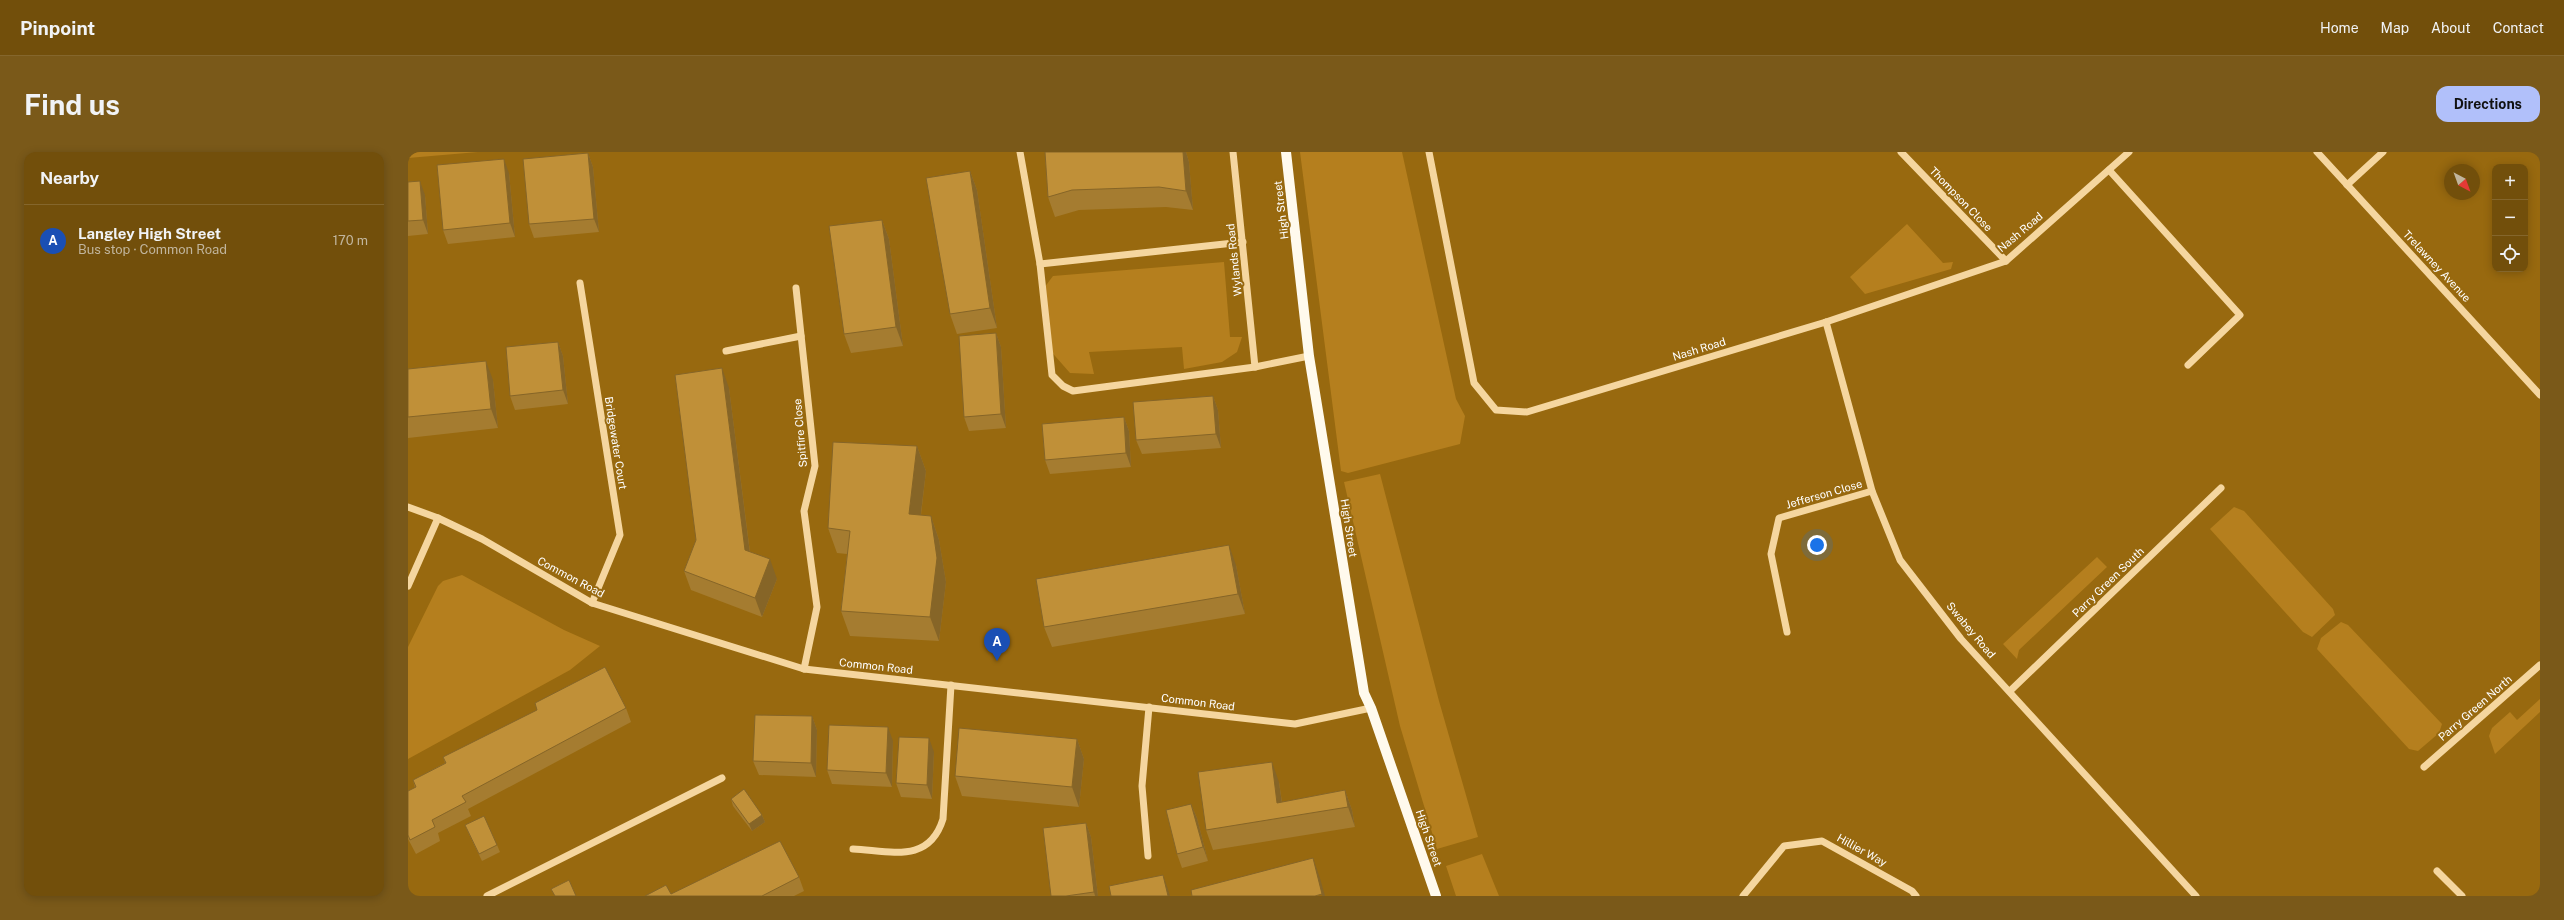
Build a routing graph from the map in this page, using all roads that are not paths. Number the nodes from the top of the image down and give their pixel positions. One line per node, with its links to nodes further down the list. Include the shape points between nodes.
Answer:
1 (1020, 152): 13 (street)
2 (1233, 152): 11 (street, Wylands Road)
3 (1286, 152): 19 (main road, High Street)
4 (1429, 152): 16 (street, Nash Road, via 1474,383 1496,410 1527,412)
5 (1901, 152): 12 (street, Thompson Close)
6 (2129, 152): 9 (street, Nash Road)
7 (2317, 152): 10 (street, Trelawney Avenue)
8 (2383, 152): 10 (street)
9 (2109, 170): 12 (street, Nash Road); 20 (street, via 2240,315)
10 (2347, 185): 22 (street, Trelawney Avenue)
11 (1243, 242): 13 (street); 21 (street, Wylands Road)
12 (2006, 260): 16 (street, Nash Road)
13 (1040, 264): 21 (street, via 1052,375 1073,392)
14 (580, 283): 28 (street, Bridgewater Court, via 620,536)
15 (796, 288): 17 (street, Spitfire Close)
16 (1826, 322): 24 (street, Swabey Road)
17 (801, 336): 18 (street); 31 (street, Spitfire Close, via 816,466 804,511 817,607)
18 (726, 352)
19 (1309, 356): 21 (street); 35 (main road, High Street, via 1364,693)
20 (2188, 365)
21 (1255, 367)
22 (2540, 395)
23 (2221, 488): 33 (street, Parry Green South)
24 (1872, 491): 29 (street, Jefferson Close, via 1779,518 1771,554); 33 (street, Swabey Road, via 1900,560 1961,639)
25 (408, 507): 26 (street, Common Road)
26 (438, 518): 27 (street); 28 (street, Common Road, via 482,539)
27 (408, 586)
28 (592, 603): 31 (street, Common Road)
29 (1787, 632)
30 (2540, 665): 36 (street, Parry Green North)
31 (804, 669): 32 (street, Common Road)
32 (951, 685): 34 (street, Common Road); 38 (street, via 943,819 938,834 920,849 905,852)
33 (2010, 690): 45 (street, Swabey Road)
34 (1149, 707): 35 (street, Common Road, via 1295,724); 39 (street, via 1142,786)
35 (1371, 708): 42 (main road, High Street)
36 (2424, 767)
37 (722, 778): 41 (street)
38 (853, 849)
39 (1148, 856)
40 (2437, 871): 46 (street)
41 (487, 896)
42 (1436, 896)
43 (1743, 896): 44 (street, Hillier Way, via 1784,846 1822,841 1912,891)
44 (1916, 896)
45 (2196, 896)
46 (2462, 896)

